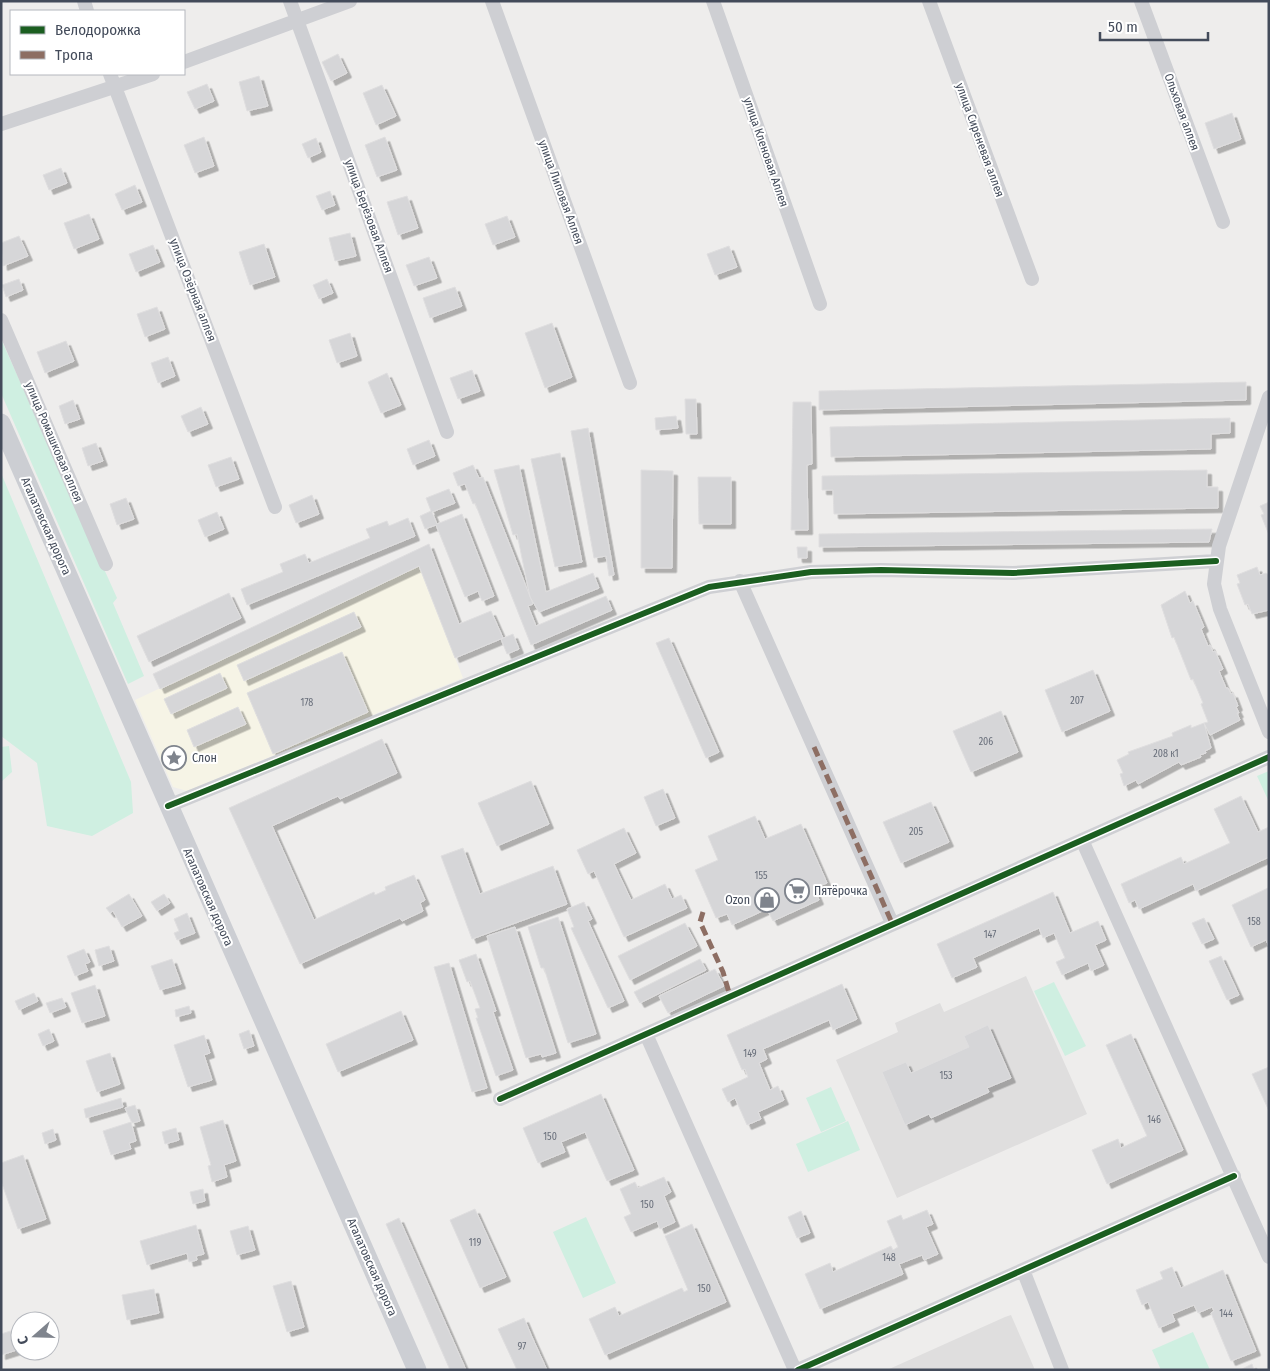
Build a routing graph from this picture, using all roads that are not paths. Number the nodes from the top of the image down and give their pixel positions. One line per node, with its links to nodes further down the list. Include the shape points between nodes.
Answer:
1 (290, 1): 7 (street, улица Берёзовая Аллея)
2 (350, 1): 7 (street)
3 (492, 1): 17 (street, улица Липовая Аллея)
4 (713, 1): 15 (street, улица Кленовая Аллея)
5 (929, 1): 14 (street, улица Сиреневая аллея)
6 (1141, 1): 13 (street, Ольховая аллея)
7 (297, 20): 8 (street); 20 (street, улица Берёзовая Аллея)
8 (185, 62)
9 (110, 75): 11 (street, улица Озёрная аллея)
10 (150, 75): 11 (street)
11 (115, 88): 12 (street); 21 (street, улица Озёрная аллея)
12 (1, 124)
13 (1224, 222)
14 (1032, 279)
15 (820, 304)
16 (1, 320): 23 (street, улица Ромашковая аллея)
17 (630, 383)
18 (1268, 400): 22 (street)
19 (1, 423): 27 (main road, Агалатовская дорога)
20 (447, 432)
21 (275, 507)
22 (1216, 562): 24 (street, via 1013,572 841,571); 25 (street, via 1214,584 1220,609)
23 (106, 564)
24 (740, 581): 27 (street, via 684,595); 29 (street)
25 (1269, 732)
26 (1269, 757): 28 (street)
27 (168, 806): 35 (main road, Агалатовская дорога)
28 (1082, 840): 29 (street); 32 (street)
29 (892, 923): 30 (street)
30 (646, 1034): 31 (street); 36 (street)
31 (500, 1099)
32 (1234, 1176): 33 (street); 34 (street)
33 (1269, 1257)
34 (1023, 1270): 36 (street); 37 (street)
35 (417, 1370)
36 (796, 1370)
37 (1062, 1370)

